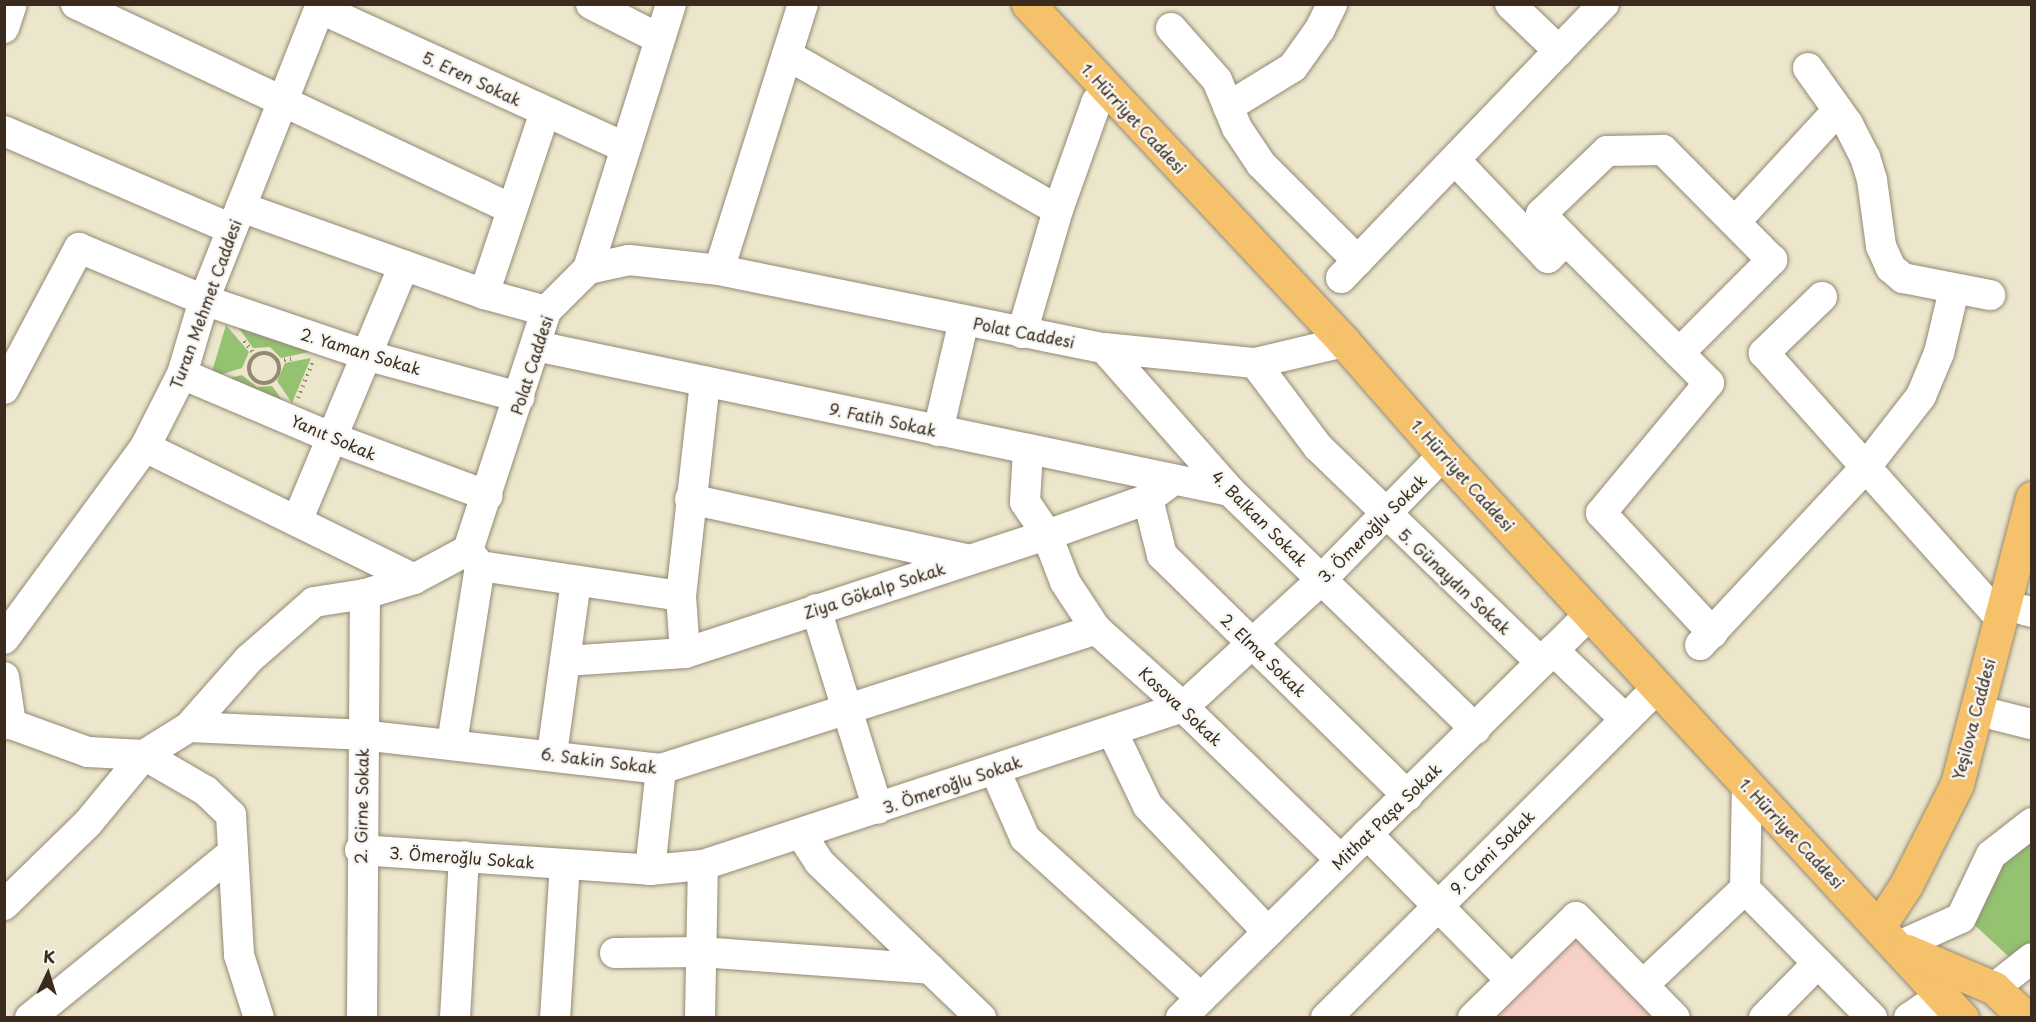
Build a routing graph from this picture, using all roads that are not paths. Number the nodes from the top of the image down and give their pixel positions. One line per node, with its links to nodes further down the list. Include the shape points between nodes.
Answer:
1 (12, 4): 11 (street)
2 (76, 4): 18 (street)
3 (591, 4): 13 (street)
4 (671, 4): 13 (street)
5 (803, 4): 15 (street)
6 (1028, 4): 17 (main road, 1. Hürriyet Caddesi)
7 (1332, 4): 19 (street, via 1293,67)
8 (1510, 4): 14 (street)
9 (1604, 4): 14 (street)
10 (320, 6): 18 (street, Turan Mehmet Caddesi); 21 (street, 5. Eren Sokak)
11 (4, 28)
12 (1171, 28): 19 (street, via 1217,80)
13 (660, 39): 23 (street)
14 (1559, 51): 24 (street)
15 (787, 55): 26 (street); 32 (street)
16 (1808, 68): 20 (street)
17 (1105, 88): 26 (street); 41 (main road, 1. Hürriyet Caddesi)
18 (282, 101): 25 (street); 27 (street, Turan Mehmet Caddesi)
19 (1228, 107): 24 (street, via 1261,164 1350,270)
20 (1838, 110): 28 (street); 33 (street, via 1857,140 1870,172 1886,262 1904,278)
21 (545, 112): 23 (street, 5. Eren Sokak); 25 (street)
22 (4, 131): 27 (street)
23 (626, 148): 31 (street)
24 (1455, 160): 29 (street, via 1548,258)
25 (511, 209): 34 (street)
26 (1058, 210): 40 (street)
27 (236, 218): 30 (street); 37 (street, Turan Mehmet Caddesi)
28 (1734, 222): 29 (street, via 1663,150 1607,151 1541,214); 44 (street, via 1772,260)
29 (1566, 240): 44 (street)
30 (404, 265): 34 (street); 45 (street)
31 (588, 269): 32 (street, Polat Caddesi, via 629,260); 38 (street, Polat Caddesi)
32 (718, 270): 39 (street, Polat Caddesi)
33 (1954, 290): 35 (street); 56 (street, via 1939,353 1921,396)
34 (484, 294): 38 (street)
35 (1990, 295)
36 (1822, 297): 56 (street, via 1764,353)
37 (204, 300): 45 (street, 2. Yaman Sokak); 47 (street, Turan Mehmet Caddesi); 49 (street, 2. Yaman Sokak, via 79,248)
38 (546, 311): 42 (street, Polat Caddesi)
39 (964, 320): 40 (street, Polat Caddesi); 51 (street)
40 (1022, 333): 43 (street, Polat Caddesi)
41 (1344, 342): 46 (street, Polat Caddesi); 55 (main road, 1. Hürriyet Caddesi)
42 (536, 346): 48 (street, 9. Fatih Sokak); 50 (street, Polat Caddesi)
43 (1104, 348): 46 (street, Polat Caddesi); 58 (street, 4. Balkan Sokak)
44 (1679, 353): 56 (street, via 1709,383 1601,513 1707,639)
45 (369, 356): 50 (street, 2. Yaman Sokak); 52 (street)
46 (1254, 363): 63 (street, 5. Günaydın Sokak, via 1318,447)
47 (182, 374): 52 (street, Yanıt Sokak); 53 (street, Turan Mehmet Caddesi)
48 (705, 381): 51 (street, 9. Fatih Sokak); 61 (street)
49 (4, 389)
50 (519, 397): 59 (street, Polat Caddesi)
51 (938, 431): 54 (street, 9. Fatih Sokak)
52 (333, 438): 59 (street, Yanıt Sokak); 64 (street)
53 (145, 447): 64 (street); 77 (street, Turan Mehmet Caddesi)
54 (1028, 450): 57 (street, 9. Fatih Sokak); 65 (street, Kosova Sokak, via 1025,502)
55 (1443, 455): 63 (street, 3. Ömeroğlu Sokak); 75 (main road, 1. Hürriyet Caddesi)
56 (1865, 468): 73 (street)
57 (1173, 480): 58 (street, 9. Fatih Sokak); 62 (street, Ziya Gökalp Sokak)
58 (1230, 491): 69 (street, 4. Balkan Sokak)
59 (488, 496): 66 (street, Polat Caddesi)
60 (2031, 498): 73 (main road, Yeşilova Caddesi)
61 (690, 499): 67 (street); 72 (street)
62 (1148, 499): 65 (street, Ziya Gökalp Sokak); 78 (street, 2. Elma Sokak, via 1162,555)
63 (1386, 516): 69 (street, 3. Ömeroğlu Sokak); 80 (street, 5. Günaydın Sokak)
64 (297, 521): 68 (street)
65 (1047, 535): 67 (street, Ziya Gökalp Sokak); 76 (street, Kosova Sokak, via 1065,582)
66 (474, 558): 68 (street); 70 (street); 94 (street, Polat Caddesi)
67 (966, 559): 74 (street, Ziya Gökalp Sokak)
68 (414, 579): 71 (street)
69 (1322, 579): 78 (street, 3. Ömeroğlu Sokak); 91 (street, 4. Balkan Sokak)
70 (576, 581): 72 (street); 81 (street)
71 (365, 594): 90 (street, via 314,602 249,659); 93 (street, 2. Girne Sokak)
72 (681, 596): 79 (street)
73 (2022, 605): 86 (main road, Yeşilova Caddesi); 116 (main road, Yeşilova Caddesi, via 1957,784 1911,877)
74 (816, 609): 79 (street, Ziya Gökalp Sokak); 85 (street)
75 (1590, 614): 80 (street, Mithat Paşa Sokak); 83 (main road, 1. Hürriyet Caddesi)
76 (1096, 629): 84 (street, Kosova Sokak); 85 (street, 6. Sakin Sokak)
77 (4, 639)
78 (1253, 644): 84 (street, 3. Ömeroğlu Sokak); 100 (street, 2. Elma Sokak)
79 (685, 653): 81 (street, Ziya Gökalp Sokak)
80 (1547, 656): 87 (street, 5. Günaydın Sokak); 91 (street, Mithat Paşa Sokak)
81 (565, 661): 96 (street)
82 (4, 677): 89 (street)
83 (1658, 687): 87 (street, 9. Cami Sokak); 99 (main road, 1. Hürriyet Caddesi)
84 (1183, 707): 92 (street, 3. Ömeroğlu Sokak); 108 (street, Kosova Sokak)
85 (847, 709): 97 (street, 6. Sakin Sokak); 101 (street)
86 (1995, 715): 88 (street); 116 (main road, Yeşilova Caddesi, via 1975,792 1905,921)
87 (1625, 719): 114 (street, 9. Cami Sokak)
88 (2031, 724)
89 (8, 726): 95 (street, via 88,752)
90 (189, 727): 93 (street, 6. Sakin Sokak); 95 (street)
91 (1476, 729): 100 (street, Mithat Paşa Sokak)
92 (1112, 732): 98 (street, 3. Ömeroğlu Sokak); 115 (street, via 1148,806)
93 (362, 735): 94 (street, 6. Sakin Sokak); 105 (street, 2. Girne Sokak)
94 (452, 743): 96 (street, 6. Sakin Sokak)
95 (144, 754): 106 (street, via 206,791 231,815); 113 (street, via 88,823)
96 (552, 754): 97 (street, 6. Sakin Sokak)
97 (662, 769): 111 (street)
98 (995, 770): 101 (street, 3. Ömeroğlu Sokak); 126 (street, via 1025,838)
99 (1747, 784): 112 (street); 116 (main road, 1. Hürriyet Caddesi)
100 (1408, 795): 104 (street, Mithat Paşa Sokak)
101 (878, 809): 103 (street, 3. Ömeroğlu Sokak)
102 (2031, 823): 116 (street, via 1991,855 1961,918)
103 (801, 834): 110 (street, 3. Ömeroğlu Sokak); 121 (street, via 819,862)
104 (1367, 834): 108 (street, Mithat Paşa Sokak); 114 (street)
105 (360, 850): 107 (street, 3. Ömeroğlu Sokak); 129 (street, 2. Girne Sokak)
106 (232, 853): 127 (street); 128 (street, via 239,955)
107 (465, 856): 109 (street, 3. Ömeroğlu Sokak); 130 (street)
108 (1341, 860): 115 (street, Mithat Paşa Sokak)
109 (565, 864): 111 (street, 3. Ömeroğlu Sokak); 131 (street)
110 (703, 865): 111 (street, 3. Ömeroğlu Sokak); 117 (street)
111 (650, 870)
112 (1745, 889): 120 (street); 123 (street)
113 (4, 905)
114 (1438, 906): 122 (street); 134 (street, 9. Cami Sokak)
115 (1268, 932): 126 (street, Mithat Paşa Sokak)
116 (1888, 937): 124 (main road, 1. Hürriyet Caddesi); 125 (main road, 1. Hürriyet Caddesi)
117 (701, 952): 118 (street); 121 (street); 132 (street)
118 (615, 953)
119 (2031, 958): 124 (street)
120 (1818, 963): 137 (street); 138 (street)
121 (930, 969): 133 (street)
122 (1510, 979): 123 (street, via 1576,917); 135 (street)
123 (1643, 985): 136 (street)
124 (1994, 988): 140 (main road, 1. Hürriyet Caddesi)
125 (1952, 1007): 139 (street)
126 (1191, 1008)
127 (30, 1017)
128 (259, 1017)
129 (362, 1017)
130 (455, 1017)
131 (555, 1017)
132 (700, 1017)
133 (981, 1017)
134 (1326, 1017)
135 (1473, 1017)
136 (1675, 1017)
137 (1764, 1017)
138 (1872, 1017)
139 (1909, 1017)
140 (2026, 1017)

